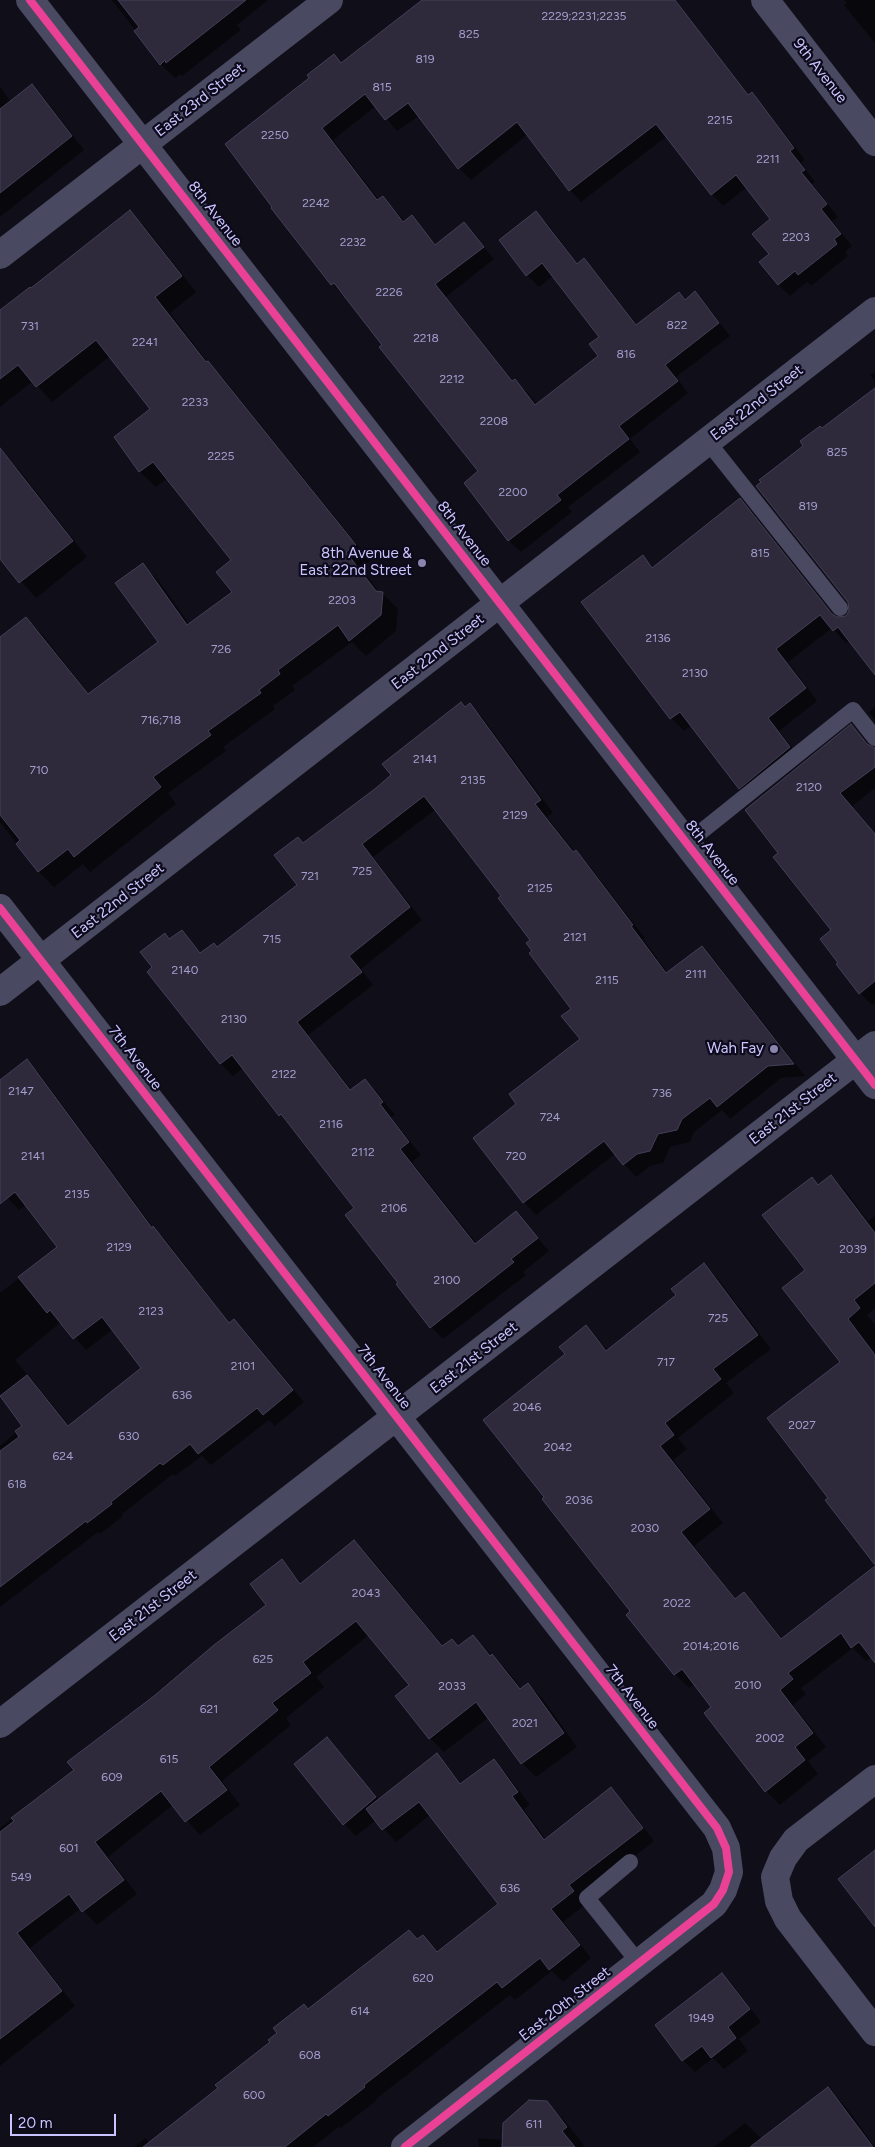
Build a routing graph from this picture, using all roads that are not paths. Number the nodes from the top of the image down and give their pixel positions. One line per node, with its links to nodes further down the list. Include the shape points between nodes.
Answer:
1 (30, 0): 5 (street, 8th Avenue)
2 (329, 0): 5 (street, East 23rd Street)
3 (765, 0): 4 (street, 9th Avenue)
4 (875, 142)
5 (143, 144): 6 (street, East 23rd Street); 9 (street, 8th Avenue)
6 (0, 255)
7 (875, 311): 8 (street, East 22nd Street)
8 (708, 442): 9 (street, East 22nd Street); 10 (lane)
9 (500, 603): 12 (street, 8th Avenue); 14 (street, East 22nd Street)
10 (840, 608)
11 (875, 738): 12 (lane, via 853,710)
12 (687, 843): 16 (street, 8th Avenue)
13 (0, 908): 14 (street, 7th Avenue)
14 (41, 961): 15 (street, East 22nd Street); 18 (street, 7th Avenue)
15 (0, 992)
16 (866, 1053): 17 (street, 8th Avenue); 18 (street, East 21st Street)
17 (875, 1085)
18 (398, 1417): 19 (street, East 21st Street); 22 (street, 7th Avenue, via 717,1828 726,1848)
19 (0, 1724)
20 (875, 1779): 24 (street, via 796,1840 775,1877 779,1901 788,1920)
21 (630, 1862): 23 (lane, via 587,1898)
22 (728, 1872): 23 (street, East 20th Street, via 723,1890 714,1904)
23 (639, 1963): 25 (street, East 20th Street)
24 (875, 2032)
25 (404, 2147)

